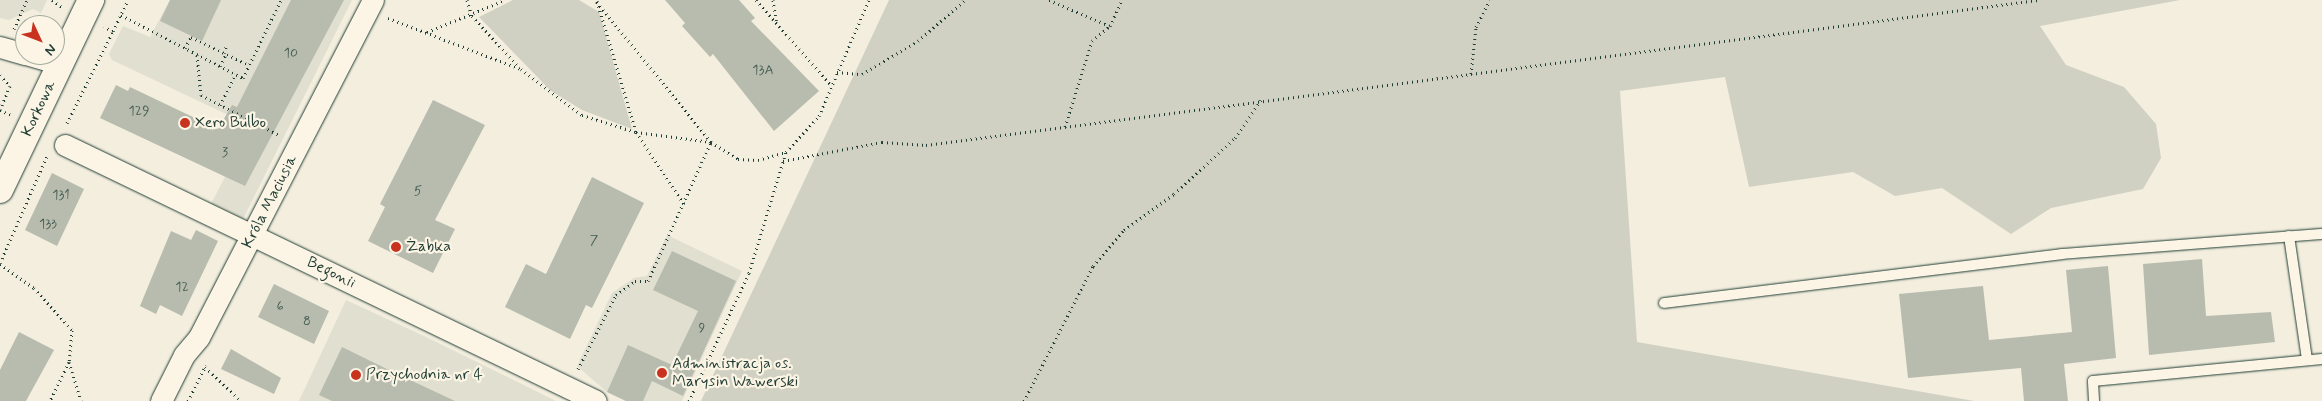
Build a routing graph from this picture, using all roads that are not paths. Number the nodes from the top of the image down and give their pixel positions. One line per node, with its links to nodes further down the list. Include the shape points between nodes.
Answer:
1 (91, 0): 5 (street, Korkowa)
2 (379, 8): 10 (street, Króla Maciusia)
3 (0, 47): 4 (street)
4 (15, 51)
5 (65, 54)
6 (60, 65): 8 (street, Korkowa)
7 (58, 148): 10 (street, Begonii)
8 (0, 190)
9 (2322, 234): 11 (lane)
10 (253, 235): 15 (street, Króla Maciusia); 16 (street, Begonii)
11 (2289, 236): 12 (lane, via 2062,254); 14 (lane)
12 (1664, 303)
13 (2322, 359): 14 (lane)
14 (2307, 360): 17 (lane, via 2093,381)
15 (161, 401)
16 (596, 401)
17 (2094, 401)

